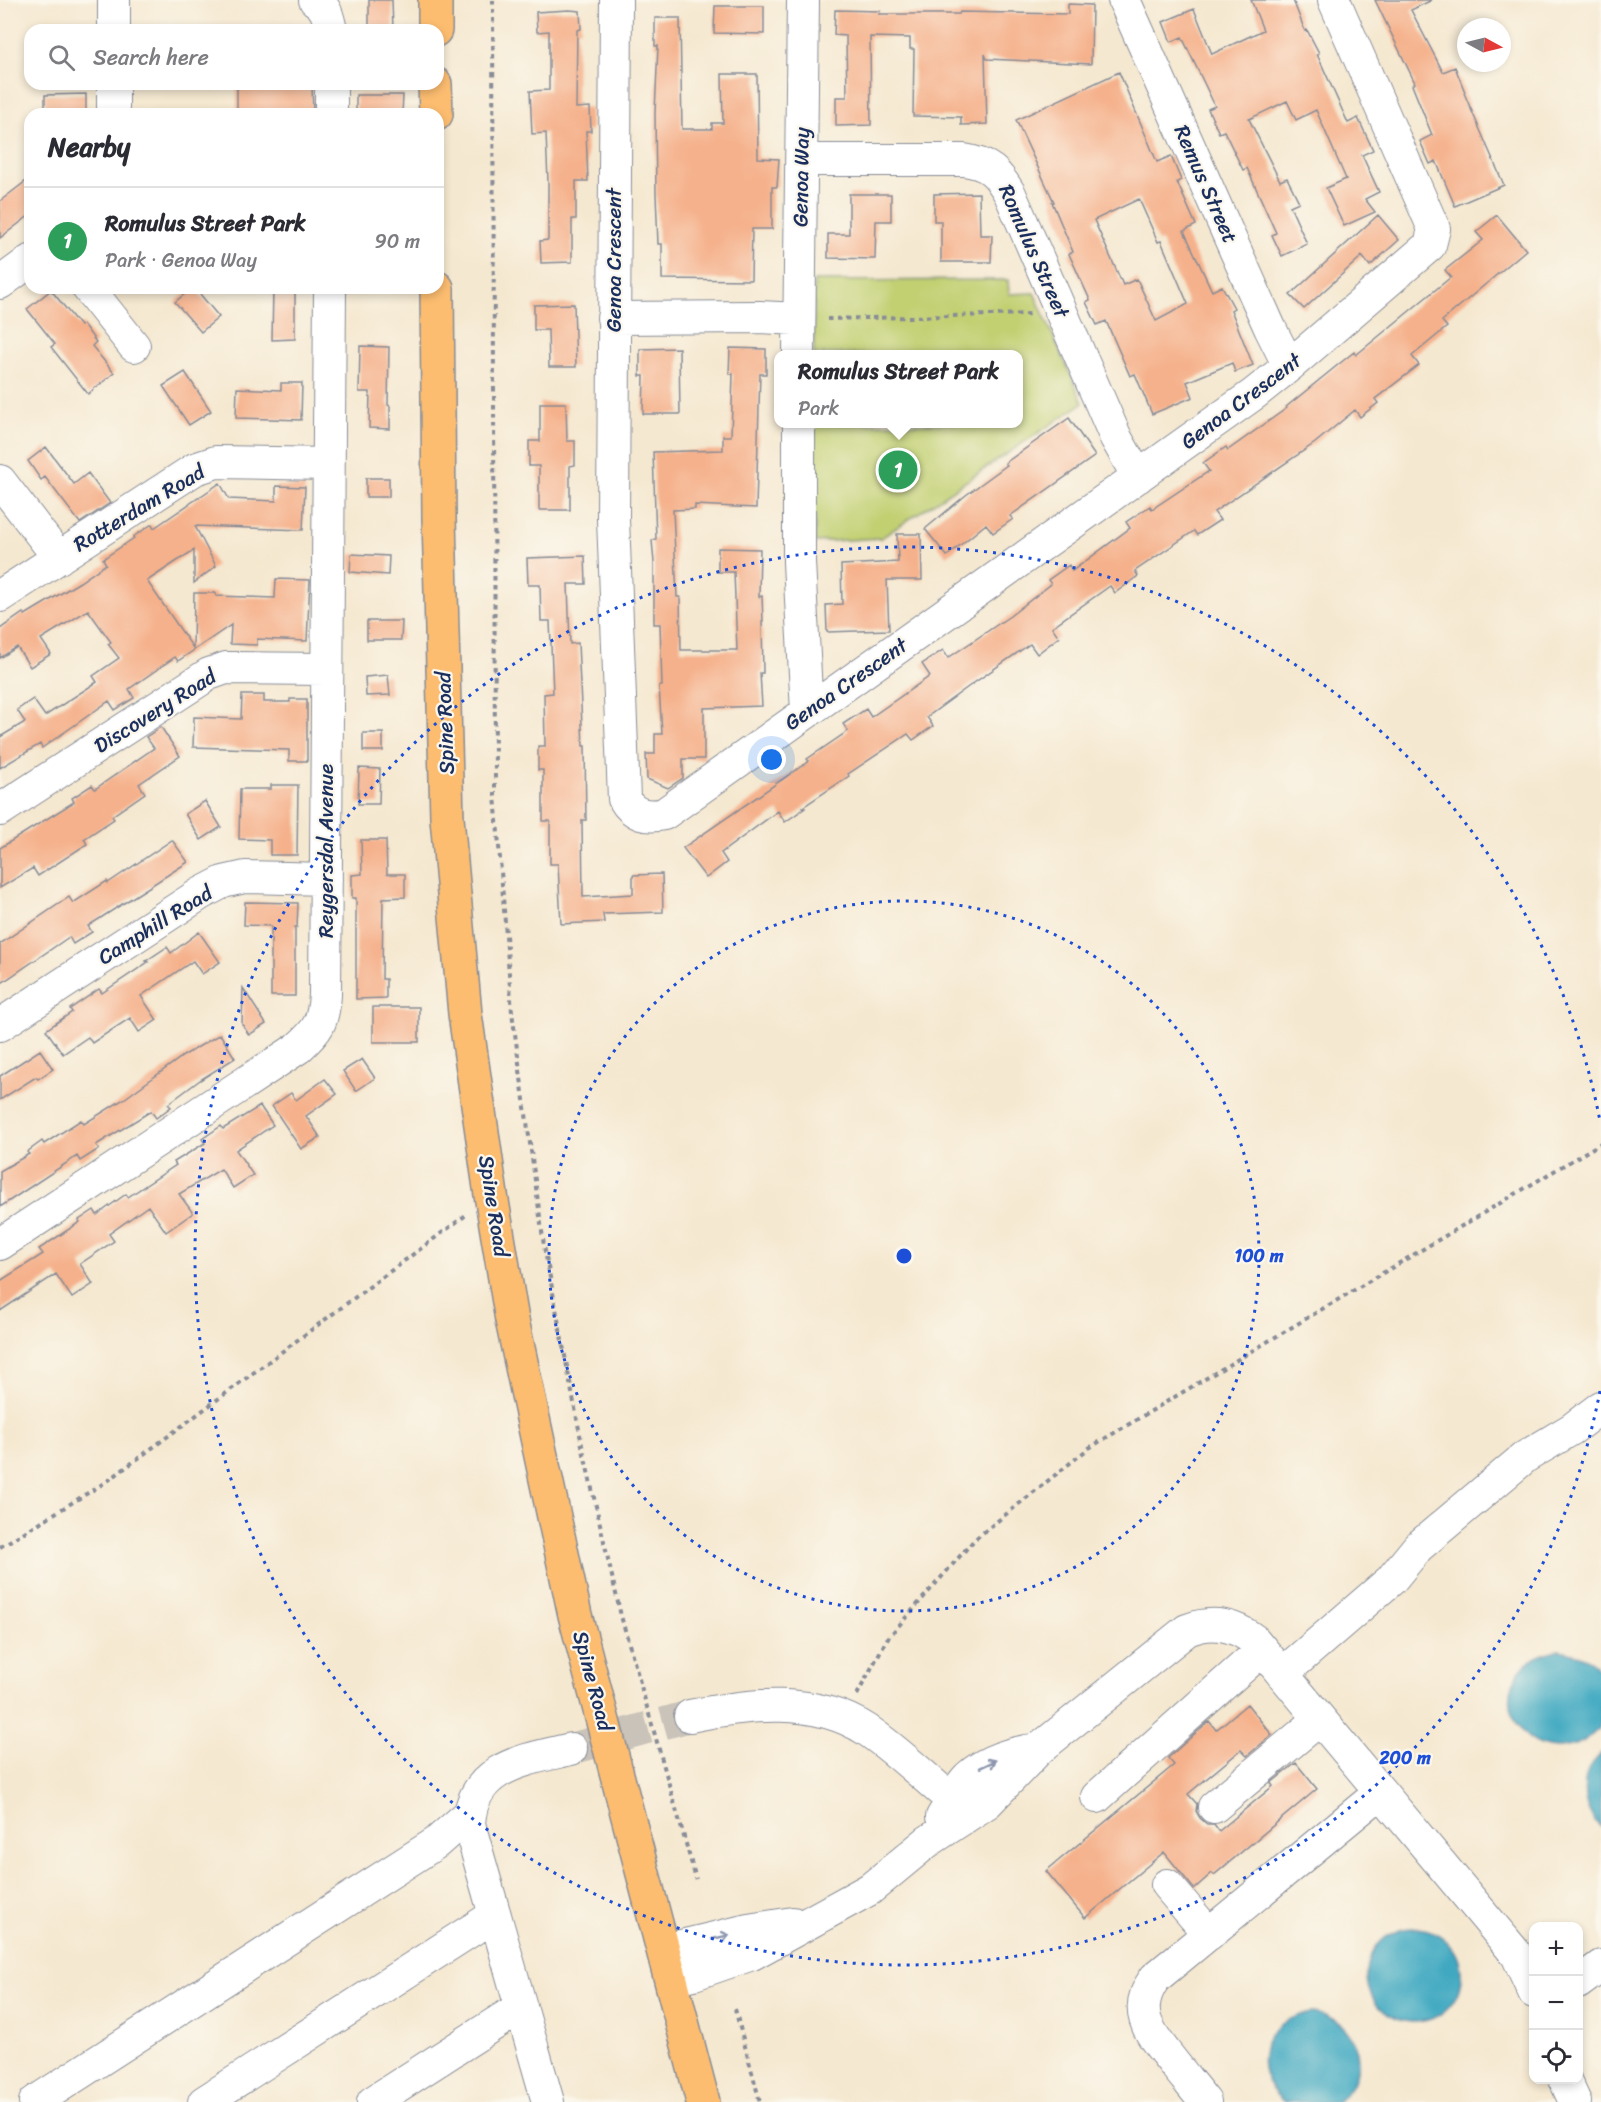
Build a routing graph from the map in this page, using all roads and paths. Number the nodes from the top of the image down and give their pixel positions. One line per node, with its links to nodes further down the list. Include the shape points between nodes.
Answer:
1 (114, 0): 9 (street)
2 (315, 0): 10 (street, via 327,12)
3 (435, 0): 11 (main road)
4 (493, 0): 59 (path, via 495,795 512,1012 544,1246 582,1444 621,1616)
5 (616, 0): 25 (street, Genoa Crescent)
6 (803, 0): 18 (street, Genoa Way)
7 (1124, 0): 29 (street, Remus Street)
8 (1334, 0): 29 (street, Genoa Crescent, via 1434,229 1430,245)
9 (114, 24)
10 (330, 24)
11 (435, 24)
12 (113, 90): 15 (street)
13 (331, 90): 16 (street)
14 (435, 90): 17 (main road)
15 (113, 108)
16 (331, 108)
17 (436, 108)
18 (802, 160): 24 (street, Romulus Street, via 964,160 989,167 1010,194); 26 (street, Genoa Way)
19 (24, 265): 20 (street)
20 (0, 283)
21 (93, 294): 27 (street)
22 (330, 294): 31 (street, Reygersdal Avenue)
23 (437, 294): 63 (main road, Spine Road, via 447,818 465,1014 519,1354 575,1615)
24 (1056, 300): 26 (path, via 1032,314); 32 (street, Romulus Street, via 1116,438)
25 (613, 318): 26 (street); 37 (street, Genoa Crescent, via 613,519 624,799 638,814 664,814)
26 (799, 319): 28 (street, Genoa Way)
27 (134, 346)
28 (799, 350)
29 (1289, 366): 32 (street, Genoa Crescent)
30 (799, 428): 37 (street, via 799,562)
31 (328, 464): 34 (street, Rotterdam Road, via 216,462 195,469); 36 (street, Reygersdal Avenue)
32 (1138, 477): 37 (street, Genoa Crescent)
33 (0, 481): 34 (street)
34 (59, 558): 35 (street, Rotterdam Road)
35 (0, 596)
36 (327, 669): 38 (street, Discovery Road, via 226,668 209,674); 39 (street, Reygersdal Avenue)
37 (807, 712)
38 (0, 810)
39 (326, 879): 40 (street, Camphill Road, via 245,877 223,882); 43 (street, Reygersdal Avenue, via 324,1007 322,1021 311,1036)
40 (0, 1025)
41 (1601, 1143): 49 (path, via 1089,1448 975,1539 887,1639)
42 (465, 1204): 45 (path, via 466,1216 109,1480)
43 (0, 1244)
44 (1601, 1407): 47 (street, via 1525,1457 1418,1547 1391,1580)
45 (0, 1547)
46 (1262, 1650): 47 (street); 52 (street, via 1233,1627 1210,1624 1187,1630); 54 (street)
47 (1282, 1674): 50 (street)
48 (690, 1716): 49 (street, via 722,1710 799,1707 827,1711)
49 (845, 1719): 55 (street, via 866,1730)
50 (1320, 1719): 53 (street); 56 (street)
51 (571, 1749): 57 (street, via 494,1773 476,1794)
52 (1039, 1749): 55 (street, one-way to 52, via 978,1769 1018,1752); 58 (street, via 987,1802)
53 (1381, 1792): 62 (street); 66 (street, via 1517,1955)
54 (1097, 1797)
55 (952, 1800): 58 (street)
56 (1214, 1807)
57 (470, 1814): 61 (street, via 469,1824); 71 (street, via 436,1843)
58 (927, 1842): 63 (street, via 870,1889 821,1918 748,1930)
59 (696, 1879)
60 (1167, 1885): 62 (street)
61 (495, 1915): 67 (street); 72 (street)
62 (1209, 1934): 76 (street, via 1155,1978 1143,2006 1152,2036)
63 (668, 1964): 74 (main road, Spine Road)
64 (1601, 1966): 65 (street)
65 (1583, 1979)
66 (1529, 1983)
67 (521, 2007): 70 (street); 73 (street)
68 (735, 2009): 75 (path)
69 (1567, 2084): 77 (street)
70 (546, 2101)
71 (35, 2102)
72 (204, 2102)
73 (373, 2102)
74 (703, 2102)
75 (760, 2102)
76 (1205, 2102)
77 (1575, 2102)

